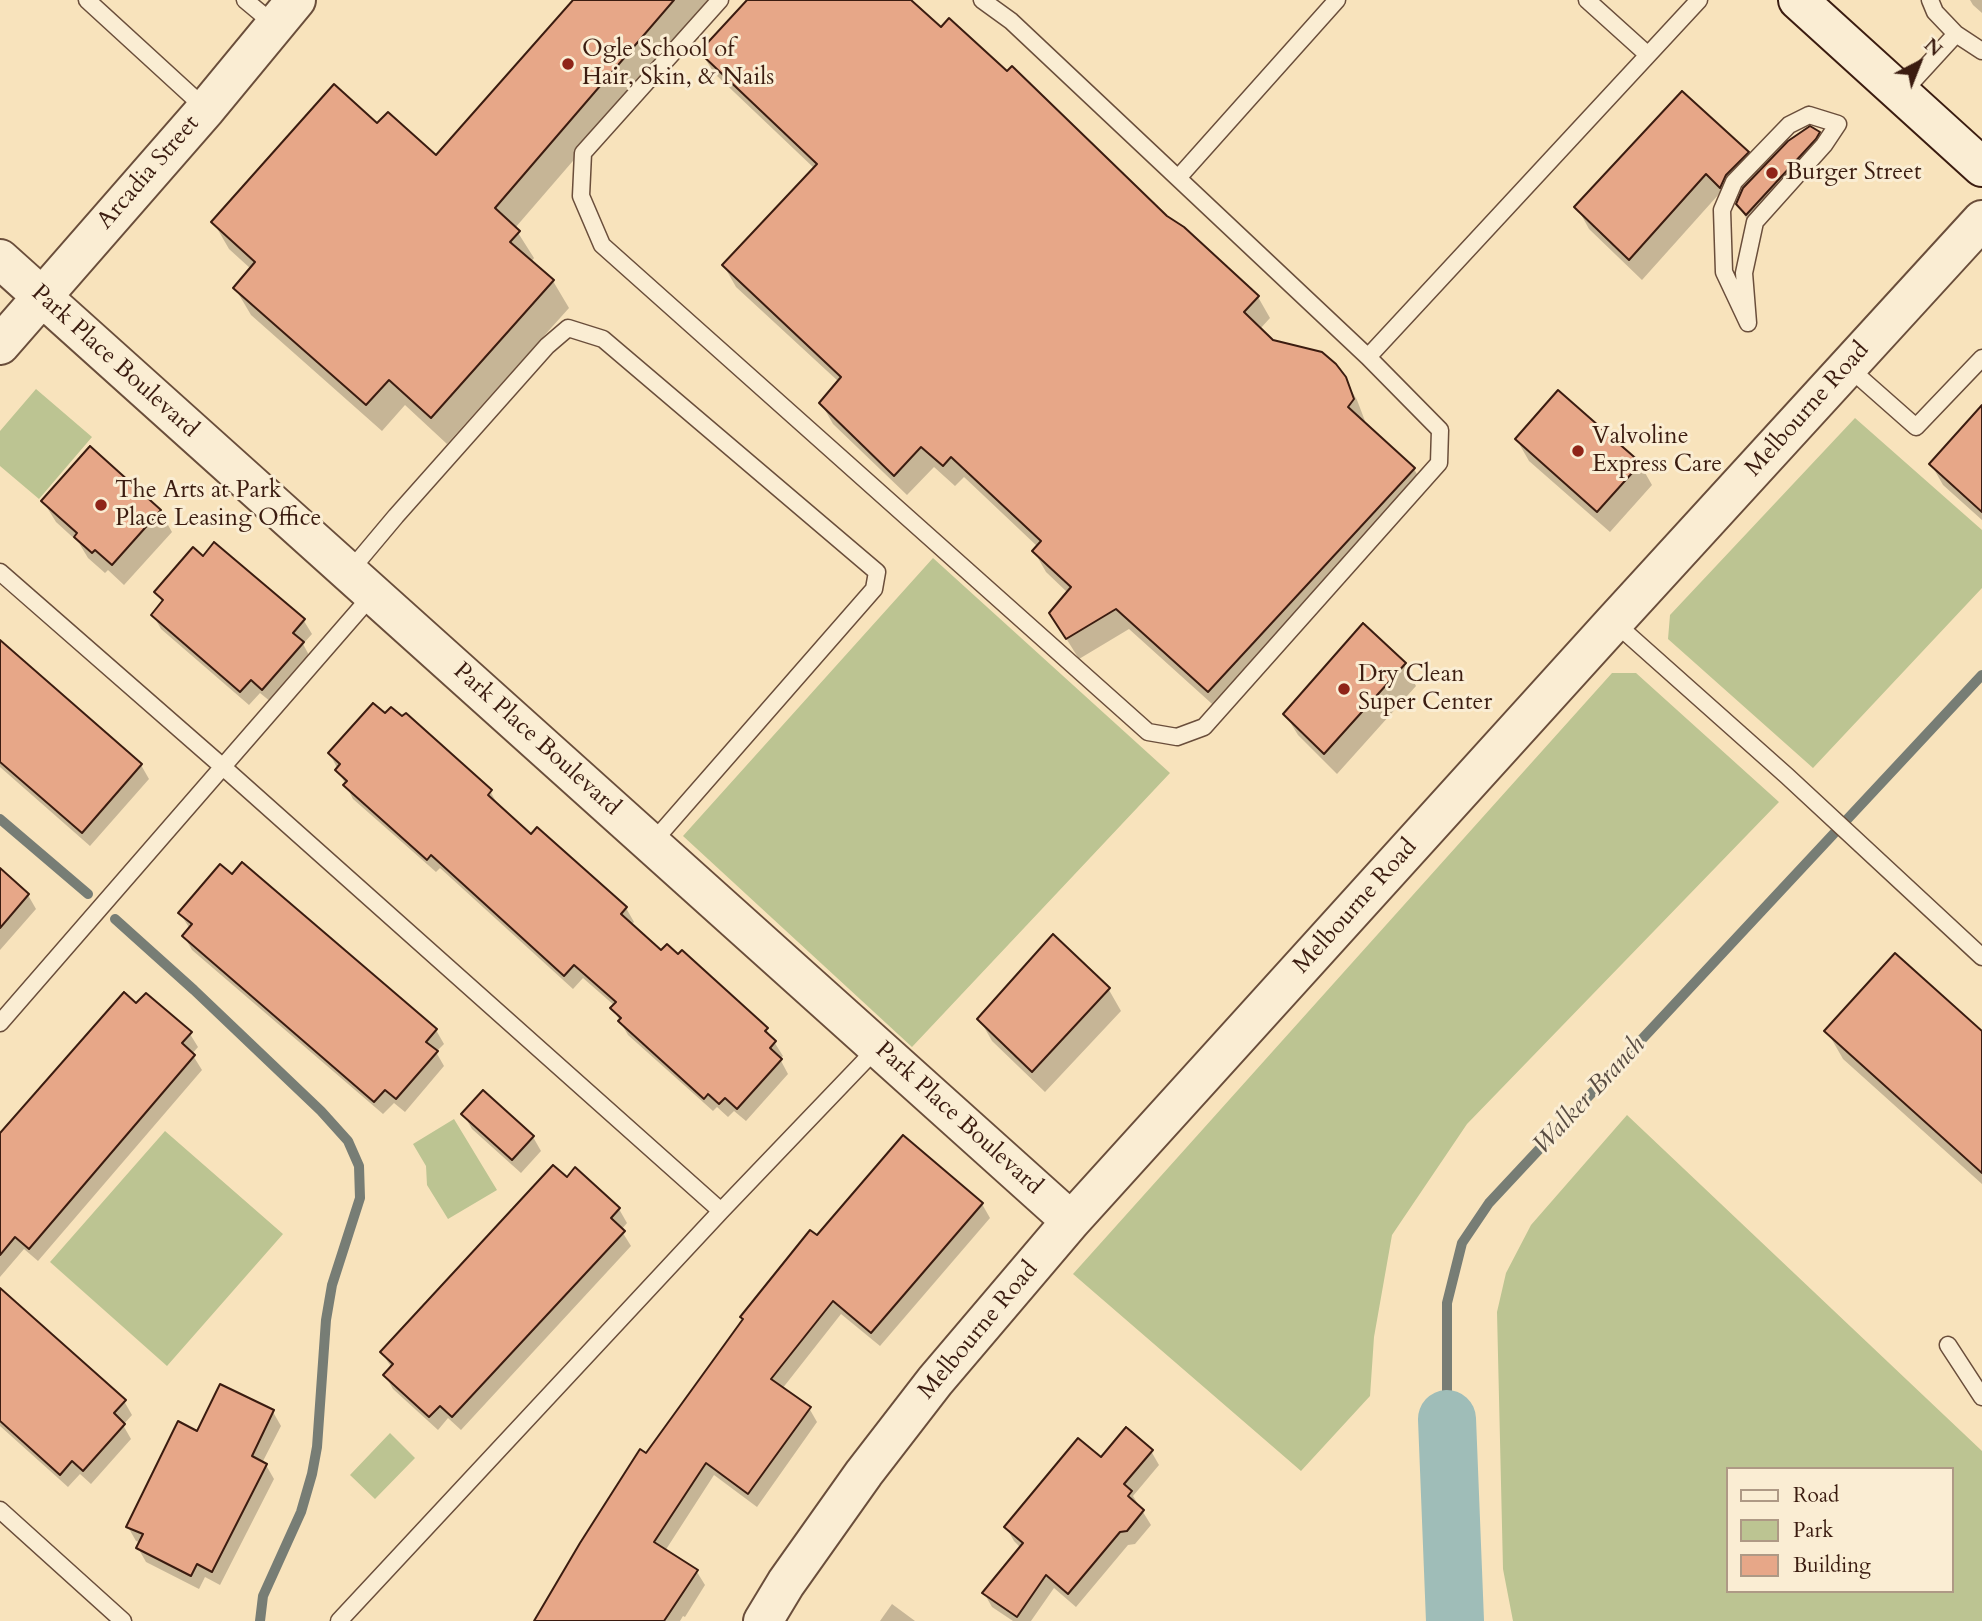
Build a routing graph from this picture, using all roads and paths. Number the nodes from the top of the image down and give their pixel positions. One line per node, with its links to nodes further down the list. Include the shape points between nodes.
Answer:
1 (87, 0): 15 (lane)
2 (245, 0): 10 (lane)
3 (720, 0): 23 (lane, via 583,153 581,196 602,245 1148,732 1177,737 1204,727 1439,463 1440,430)
4 (982, 0): 18 (lane, via 1011,21)
5 (1336, 0): 18 (lane)
6 (1587, 0): 13 (lane)
7 (1699, 0): 13 (lane)
8 (1800, 1): 14 (street)
9 (1937, 4): 11 (lane)
10 (286, 13): 15 (street, Arcadia Street)
11 (1956, 34): 12 (lane); 14 (lane)
12 (1982, 51)
13 (1648, 55): 23 (lane)
14 (1901, 93): 17 (street)
15 (206, 108): 21 (street, Arcadia Street)
16 (1838, 124): 16 (lane, via 1755,222 1744,273 1748,323 1724,272 1722,210 1734,182 1789,125 1809,115)
17 (1982, 167)
18 (1178, 178): 23 (lane)
19 (1982, 220): 25 (street, Melbourne Road)
20 (0, 259): 21 (street, Park Place Boulevard)
21 (41, 297): 22 (street, Arcadia Street); 27 (street, Park Place Boulevard)
22 (0, 345)
23 (1368, 357)
24 (1982, 358): 25 (lane, via 1916,427)
25 (1848, 367): 28 (street, Melbourne Road)
26 (0, 572): 29 (lane)
27 (361, 583): 29 (lane); 30 (street, Park Place Boulevard); 30 (lane, via 396,516 568,327 603,339 877,572 873,589)
28 (1614, 622): 31 (lane); 35 (street, Melbourne Road)
29 (223, 767): 32 (lane); 34 (lane)
30 (652, 843): 33 (street, Park Place Boulevard)
31 (1982, 957)
32 (0, 1023)
33 (878, 1047): 34 (lane); 35 (street, Park Place Boulevard)
34 (721, 1211): 40 (lane)
35 (1071, 1221): 41 (street, Melbourne Road, via 935,1381 864,1474)
36 (1948, 1345): 37 (lane)
37 (1982, 1397)
38 (0, 1510): 39 (lane)
39 (123, 1621)
40 (339, 1621)
41 (763, 1621)

